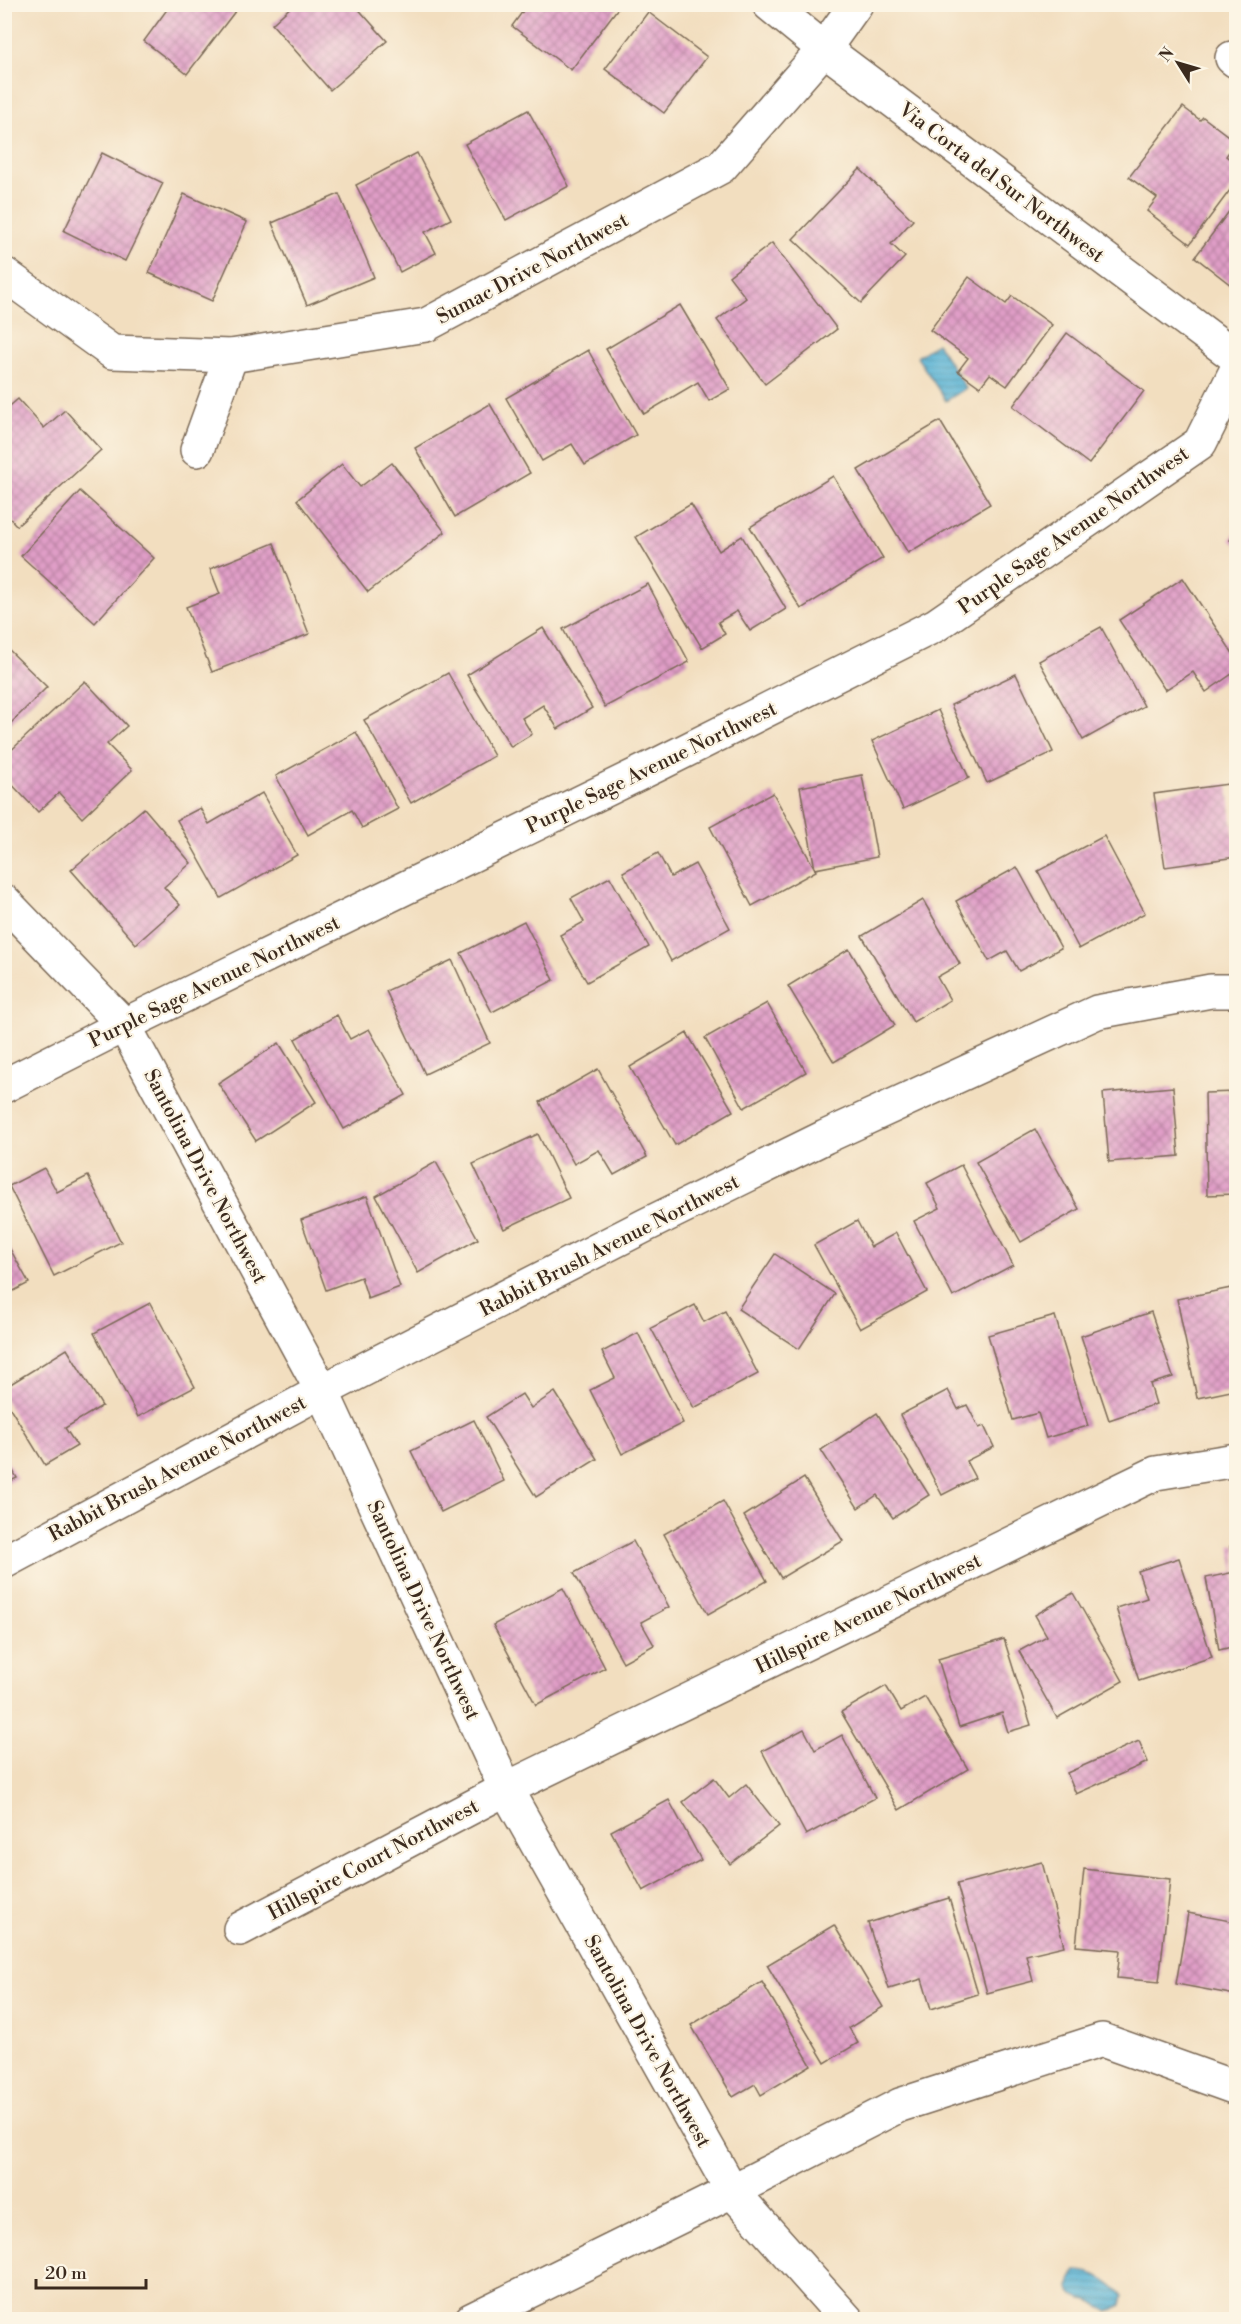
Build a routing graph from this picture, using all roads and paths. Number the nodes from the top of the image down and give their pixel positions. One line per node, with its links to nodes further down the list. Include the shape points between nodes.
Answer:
1 (769, 4): 3 (street, Via Corta del Sur Northwest)
2 (856, 4): 3 (street, Sumac Drive Northwest)
3 (824, 49): 5 (street, Sumac Drive Northwest, via 721,167 426,325); 6 (street, Via Corta del Sur Northwest)
4 (4, 274): 5 (street, Sumac Drive Northwest, via 112,352)
5 (231, 356): 8 (street)
6 (1236, 357)
7 (1236, 371): 11 (street, Purple Sage Avenue Northwest, via 1200,443 936,625)
8 (197, 450)
9 (4, 901): 11 (street, Santolina Drive Northwest)
10 (1236, 991): 13 (street, Rabbit Brush Avenue Northwest, via 1211,991 1097,1012 814,1142)
11 (124, 1025): 12 (street, Purple Sage Avenue Northwest); 13 (street, Santolina Drive Northwest)
12 (4, 1086)
13 (322, 1391): 15 (street, Rabbit Brush Avenue Northwest); 16 (street, Santolina Drive Northwest)
14 (1236, 1460): 16 (street, Hillspire Avenue Northwest, via 1156,1473)
15 (4, 1562)
16 (506, 1789): 17 (street, Hillspire Court Northwest); 19 (street, Santolina Drive Northwest)
17 (240, 1929)
18 (1236, 2088): 19 (street, via 1102,2040 900,2105)
19 (732, 2191): 20 (street); 21 (street, Santolina Drive Northwest)
20 (471, 2319)
21 (847, 2319)

